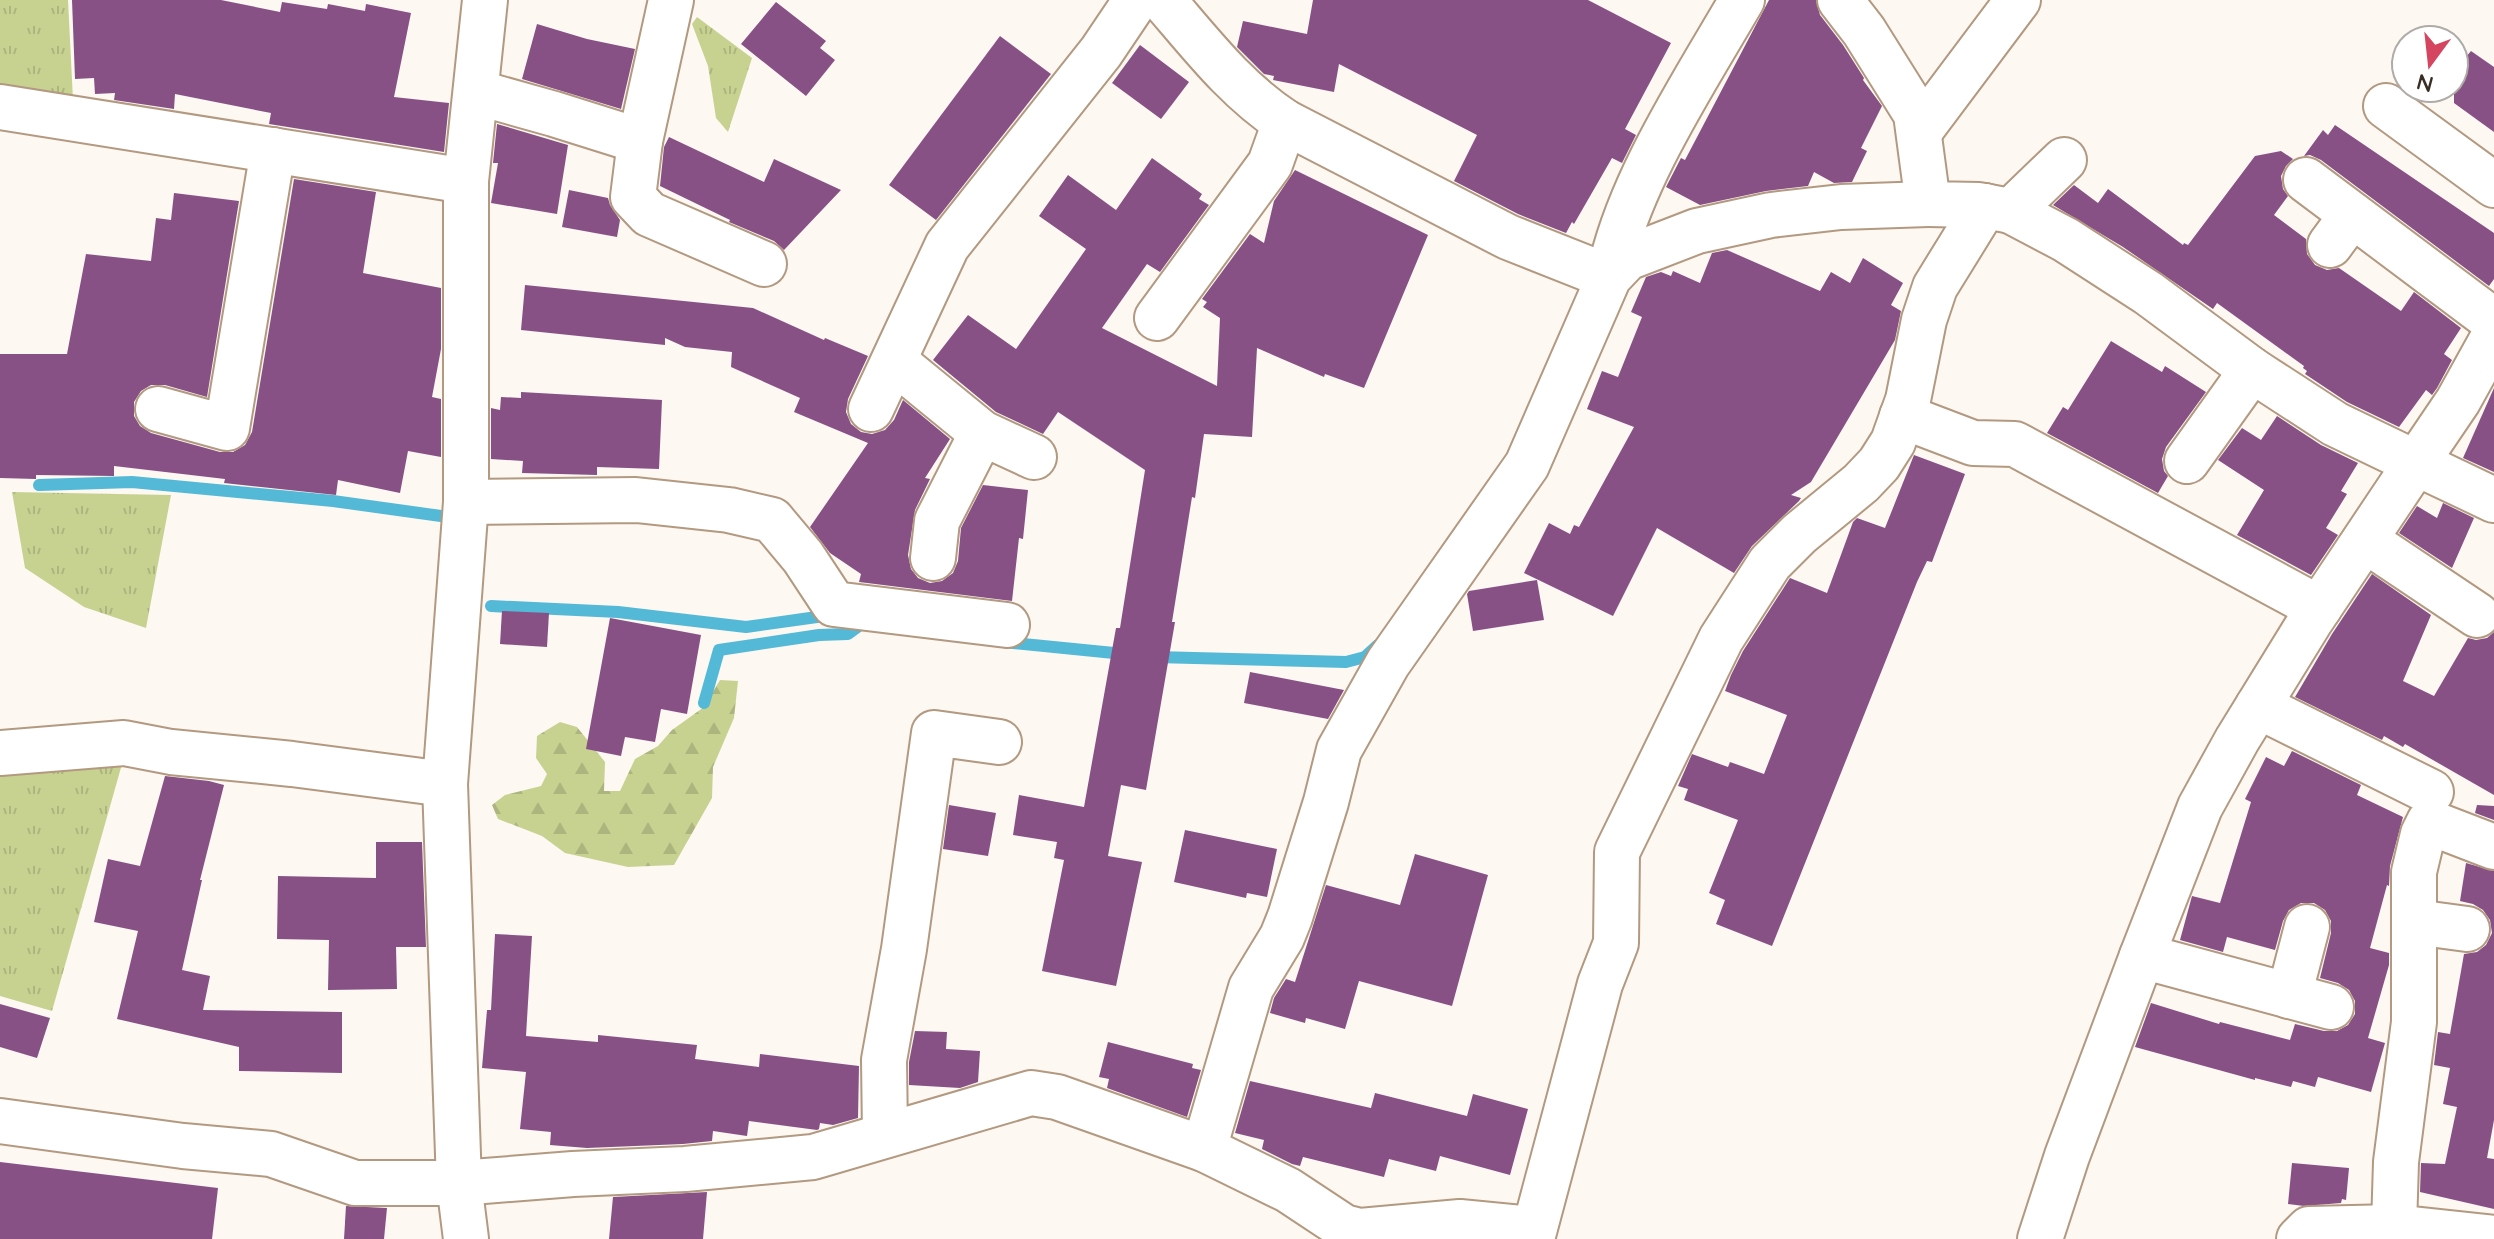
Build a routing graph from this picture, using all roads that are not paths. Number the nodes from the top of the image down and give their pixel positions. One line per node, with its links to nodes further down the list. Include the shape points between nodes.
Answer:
1 (485, 0): 8 (street)
2 (671, 0): 13 (street)
3 (1136, 0): 26 (street, via 947,246)
4 (1163, 0): 11 (street, via 1228,75)
5 (1742, 0): 22 (street, via 1650,162 1614,248)
6 (1840, 0): 12 (street, via 1916,114)
7 (2018, 0): 12 (street)
8 (476, 92): 13 (street); 17 (street)
9 (2386, 106): 18 (street)
10 (0, 107): 14 (street)
11 (1285, 122): 22 (street, via 1508,237); 23 (street, via 1270,164)
12 (1919, 132): 19 (street)
13 (640, 141): 21 (street, via 633,197 649,214)
14 (273, 150): 17 (street); 28 (street, via 242,431)
15 (2064, 160): 20 (street)
16 (2306, 180): 24 (street, via 2341,230)
17 (466, 181): 36 (street)
18 (2494, 185)
19 (1928, 204): 20 (street); 22 (street, via 1771,215 1697,231 1627,258)
20 (1998, 208): 27 (street, via 2066,240); 30 (street, via 1935,287)
21 (764, 264)
22 (1609, 277): 56 (street, via 1527,465 1388,663 1339,750 1290,917 1251,988)
23 (1157, 318)
24 (2494, 321)
25 (2494, 336): 34 (street)
26 (894, 361): 29 (street); 31 (street)
27 (2252, 370): 33 (street); 34 (street, via 2335,424)
28 (158, 409)
29 (871, 409)
30 (1902, 416): 39 (street, via 1973,443 2015,444); 59 (street, via 1879,464 1770,563 1748,595 1721,639 1617,852 1616,943 1600,984)
31 (982, 433): 32 (street); 38 (street, via 937,521)
32 (1034, 457)
33 (2187, 461)
34 (2416, 463): 35 (street); 37 (street)
35 (2494, 500)
36 (466, 502): 41 (street, via 636,500 729,510 772,520 834,604); 45 (street)
37 (2365, 540): 39 (street); 40 (street)
38 (933, 558)
39 (2319, 608): 42 (street)
40 (2477, 615)
41 (1007, 625)
42 (2258, 706): 46 (street); 51 (street, via 2200,807)
43 (999, 742): 55 (street, via 934,733 884,1060)
44 (0, 753): 45 (street, via 124,743)
45 (445, 784): 57 (street)
46 (2431, 792)
47 (2494, 847): 48 (street, via 2429,822 2414,872)
48 (2415, 922): 50 (street); 58 (street, via 2418,1137 2396,1162)
49 (2307, 927): 52 (street)
50 (2467, 929)
51 (2142, 956): 52 (street); 62 (street)
52 (2289, 996): 53 (street)
53 (2331, 1007)
54 (0, 1121): 57 (street, via 271,1154 355,1183)
55 (885, 1134): 56 (street, via 1031,1093 1057,1097); 57 (street, via 813,1157)
56 (1204, 1149): 59 (street, via 1288,1190 1344,1227 1360,1231 1460,1222)
57 (459, 1183): 61 (street)
58 (2394, 1227): 60 (street); 63 (street, via 2309,1229)
59 (1533, 1234)
60 (2494, 1238)
61 (466, 1239)
62 (2040, 1239)
63 (2299, 1239)

